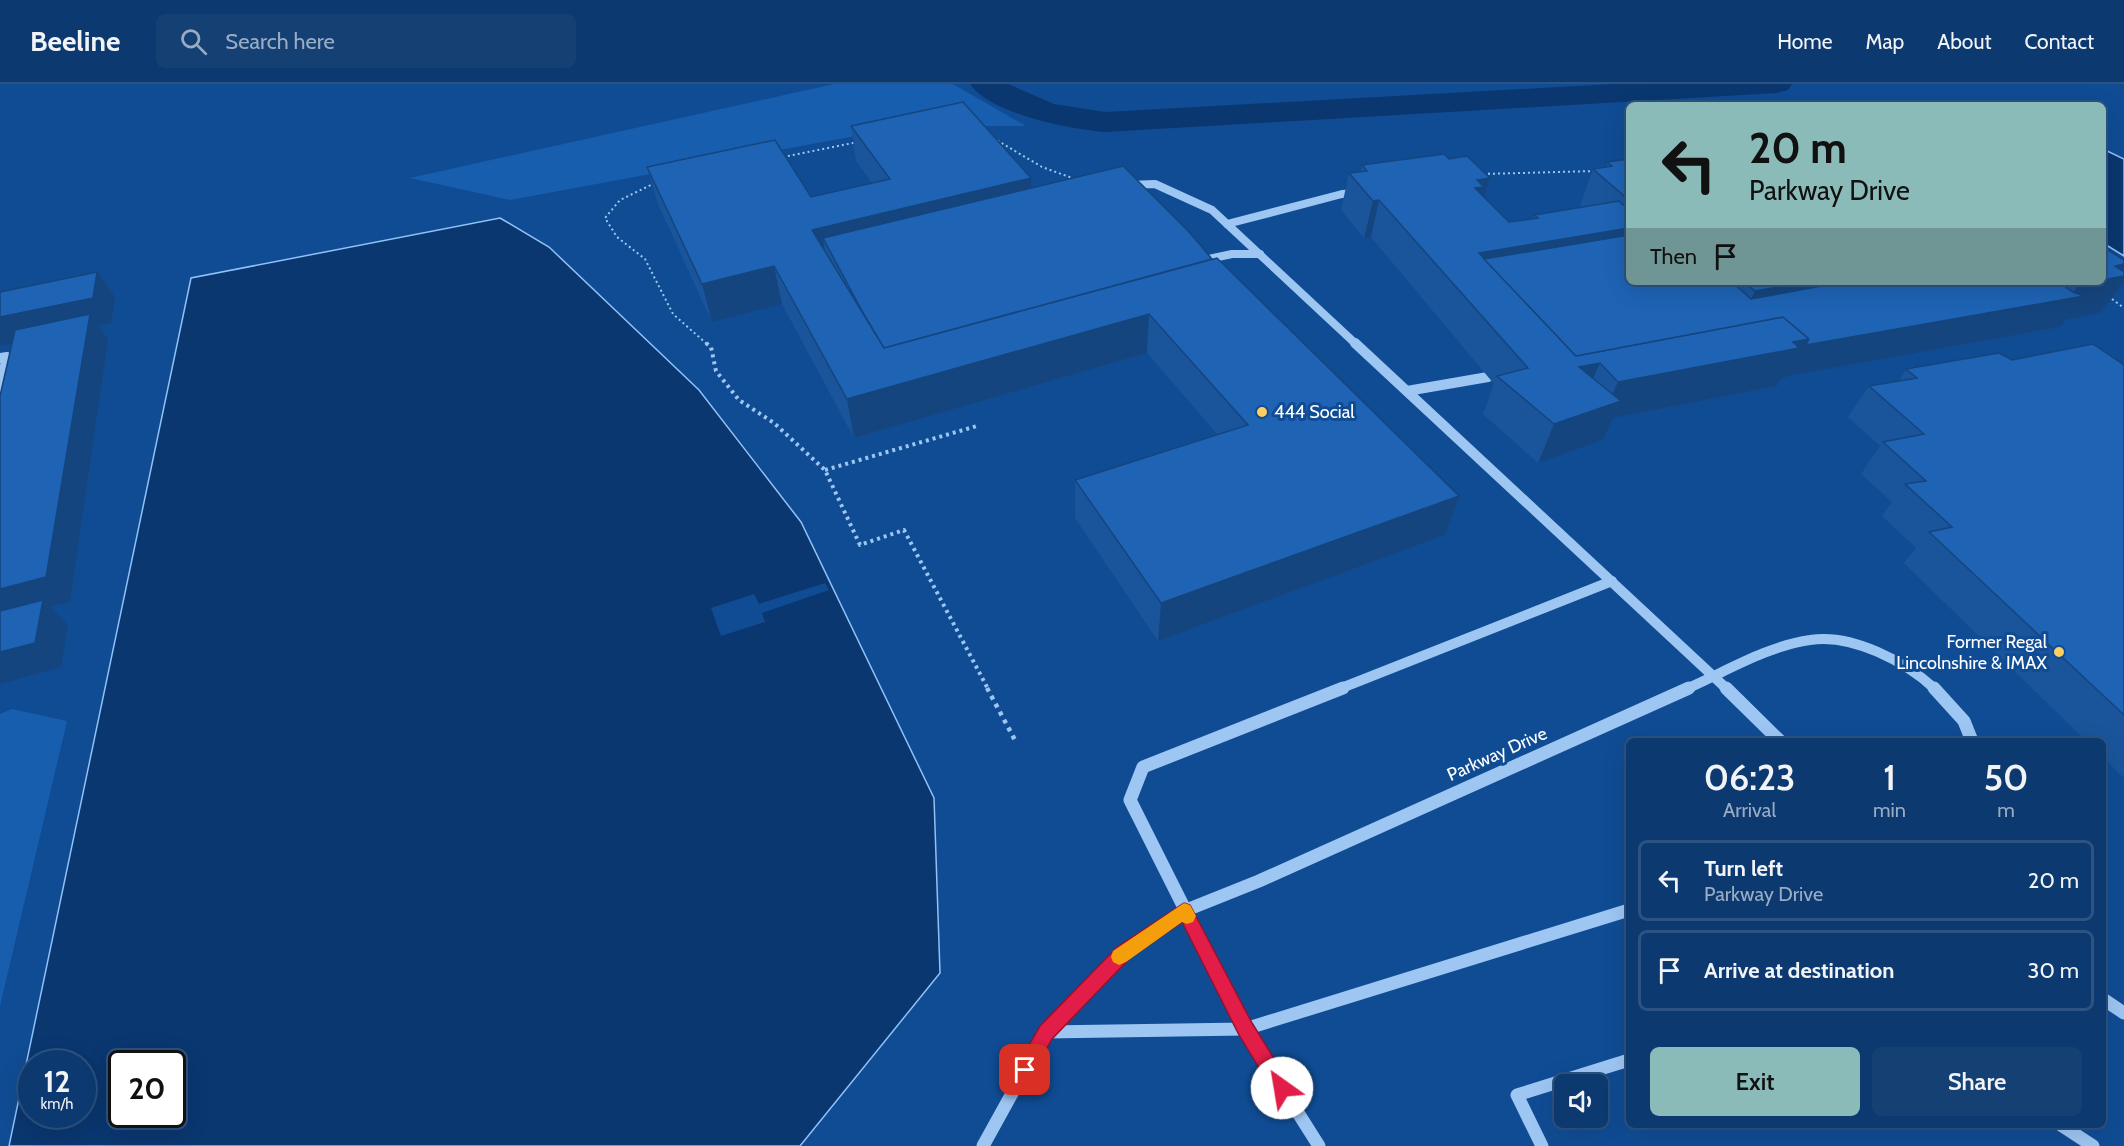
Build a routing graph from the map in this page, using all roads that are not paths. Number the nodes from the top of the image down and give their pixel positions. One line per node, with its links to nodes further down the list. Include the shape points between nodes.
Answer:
1 (1114, 188): 3 (street, via 1155,184 1212,210)
2 (1363, 192): 3 (street)
3 (1227, 224): 4 (street)
4 (1260, 254): 5 (street, via 1232,254); 9 (street)
5 (1187, 263)
6 (0, 358): 8 (street, via 7,357)
7 (1488, 377): 9 (street)
8 (0, 388)
9 (1407, 392): 10 (street)
10 (1612, 581): 11 (street); 15 (street, via 1143,767 1130,800)
11 (1716, 678): 12 (street); 13 (street, Parkway Drive, via 1778,648 1814,639 1853,644 1890,659 1925,680 1953,706); 15 (street, Parkway Drive, via 1281,872)
12 (1777, 738)
13 (1970, 738)
14 (1626, 910): 18 (street)
15 (1184, 911): 18 (street); 19 (street, Parkway Drive, via 1124,953)
16 (2106, 1001): 17 (street)
17 (2124, 1013)
18 (1245, 1029): 19 (street); 23 (street)
19 (1046, 1032): 22 (street, Parkway Drive)
20 (1626, 1061): 24 (street, via 1517,1095)
21 (2066, 1128): 25 (street)
22 (982, 1146)
23 (1318, 1146)
24 (1542, 1146)
25 (2093, 1146)

